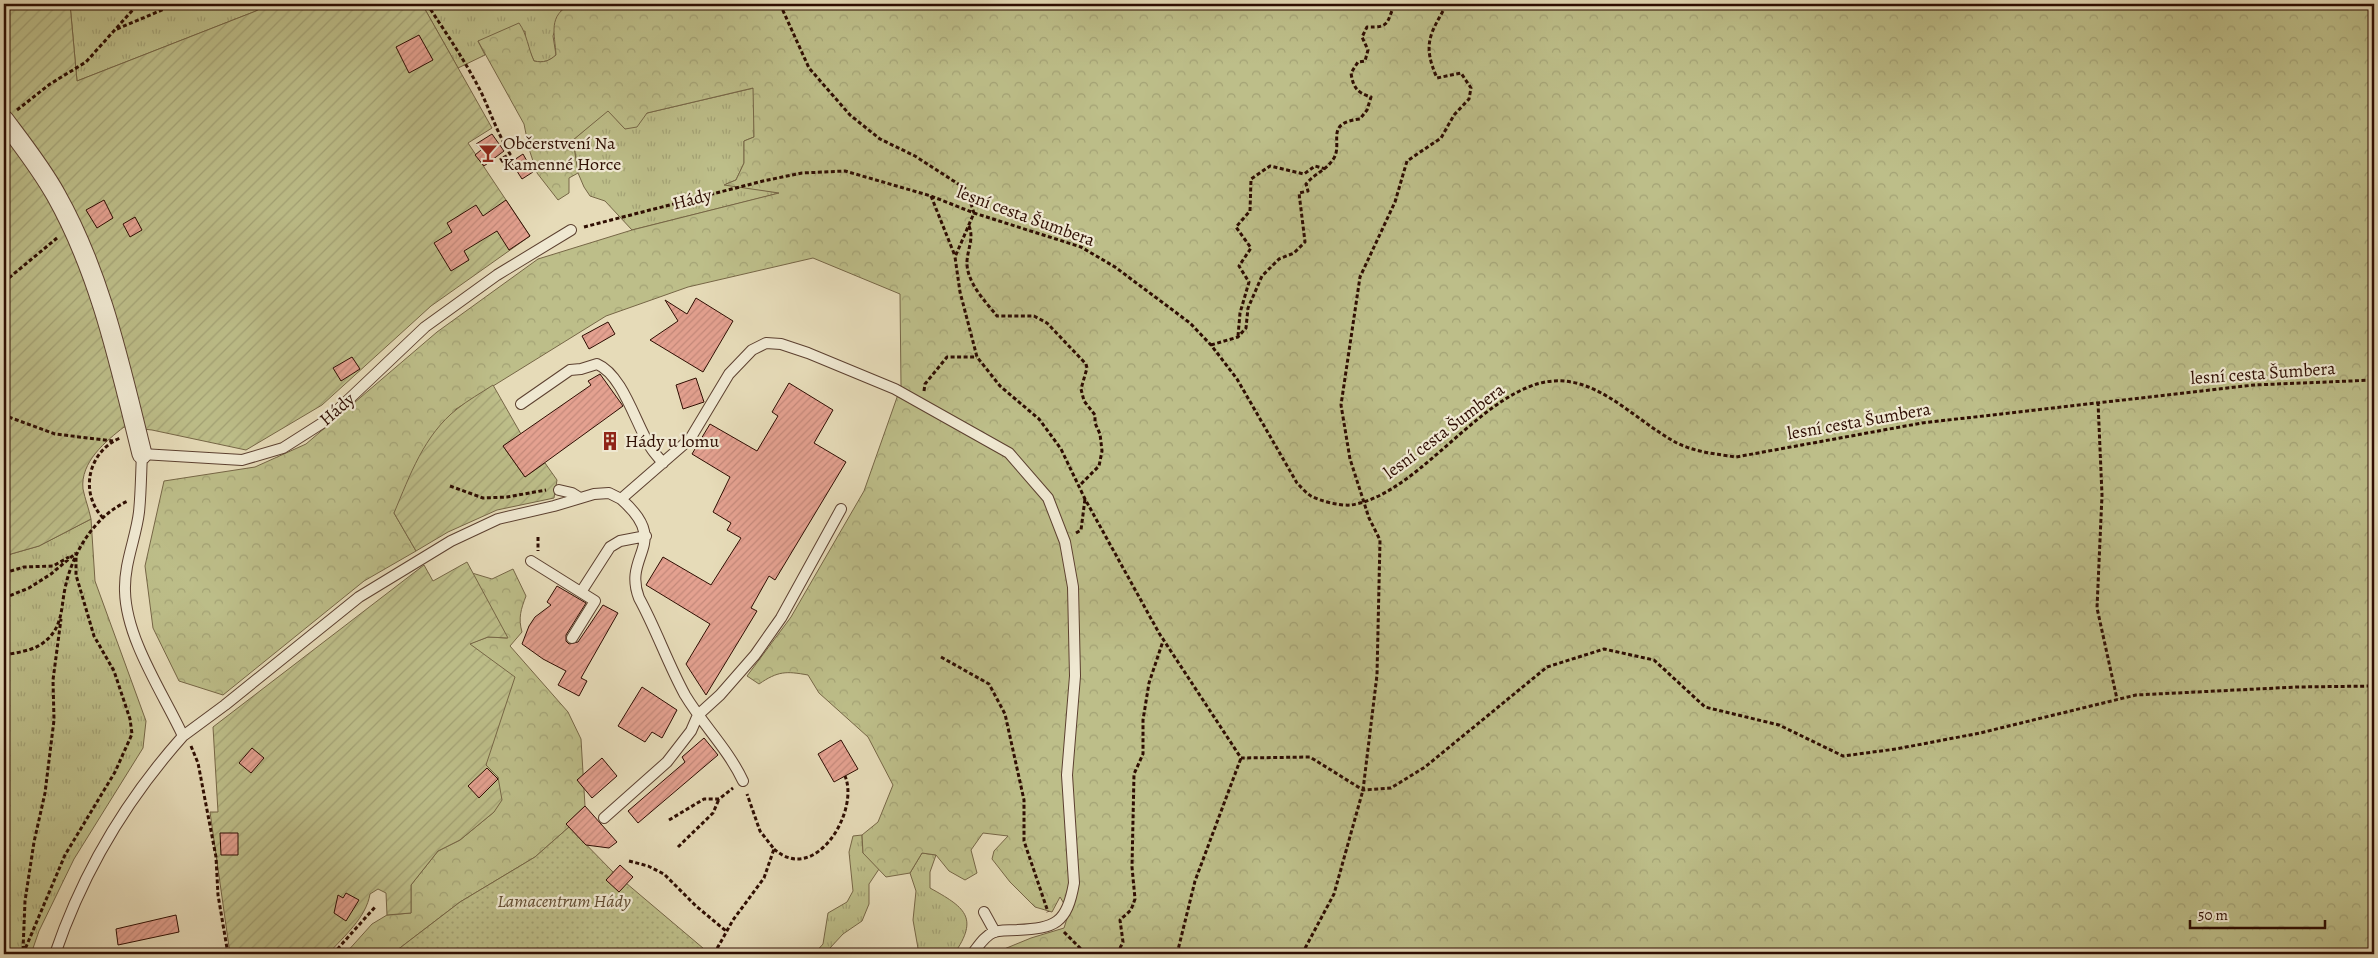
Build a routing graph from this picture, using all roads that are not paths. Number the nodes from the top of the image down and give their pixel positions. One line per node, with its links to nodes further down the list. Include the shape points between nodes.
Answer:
1 (4, 121): 4 (street, via 38,166 71,225 92,273 124,377)
2 (571, 230): 4 (lane, Hády, via 497,275 424,327 327,420 283,448 242,460)
3 (521, 404): 5 (lane, via 570,370 596,364 605,367)
4 (142, 454): 15 (lane, via 139,512 126,566 125,592 138,646)
5 (662, 463): 8 (lane); 19 (lane, via 690,439 728,374 752,350 766,343 781,344 922,403 1009,453 1048,498 1065,542 1073,587 1075,676 1067,775 1074,882 1068,906 1054,924 1040,929)
6 (559, 490): 7 (lane, via 572,492)
7 (580, 498): 8 (lane, via 609,493); 15 (lane, via 498,519 420,558 359,597)
8 (621, 499): 10 (lane, via 641,521)
9 (840, 509): 14 (lane, via 781,618 720,695)
10 (646, 536): 12 (lane, via 620,541 610,547); 14 (lane, via 634,584 673,671)
11 (531, 561): 12 (lane)
12 (581, 592): 13 (lane, via 595,601)
13 (572, 638)
14 (698, 715): 16 (lane, via 732,758); 17 (lane, via 691,731 667,762)
15 (183, 736): 20 (lane, via 113,826 74,903)
16 (743, 781)
17 (604, 818)
18 (984, 912): 19 (lane)
19 (995, 932): 21 (lane)
20 (55, 954)
21 (972, 954)

